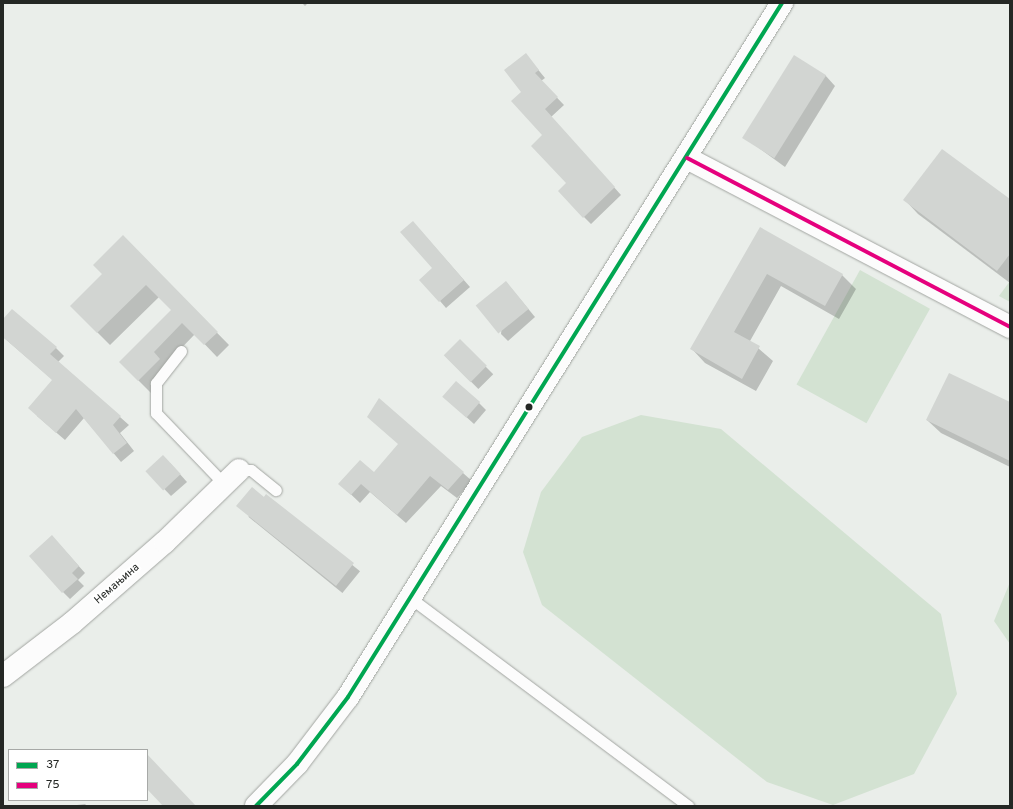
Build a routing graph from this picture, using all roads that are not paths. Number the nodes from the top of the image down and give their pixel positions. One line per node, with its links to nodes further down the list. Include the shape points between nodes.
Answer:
1 (782, 3): 2 (street)
2 (687, 158): 3 (street); 7 (street)
3 (1010, 327)
4 (181, 351): 5 (lane, via 156,383 156,413)
5 (231, 477): 6 (lane, via 251,470); 8 (street, Немањина, via 72,623)
6 (276, 490)
7 (410, 597): 9 (street, via 316,742); 10 (lane)
8 (3, 676)
9 (256, 806)
10 (688, 806)

